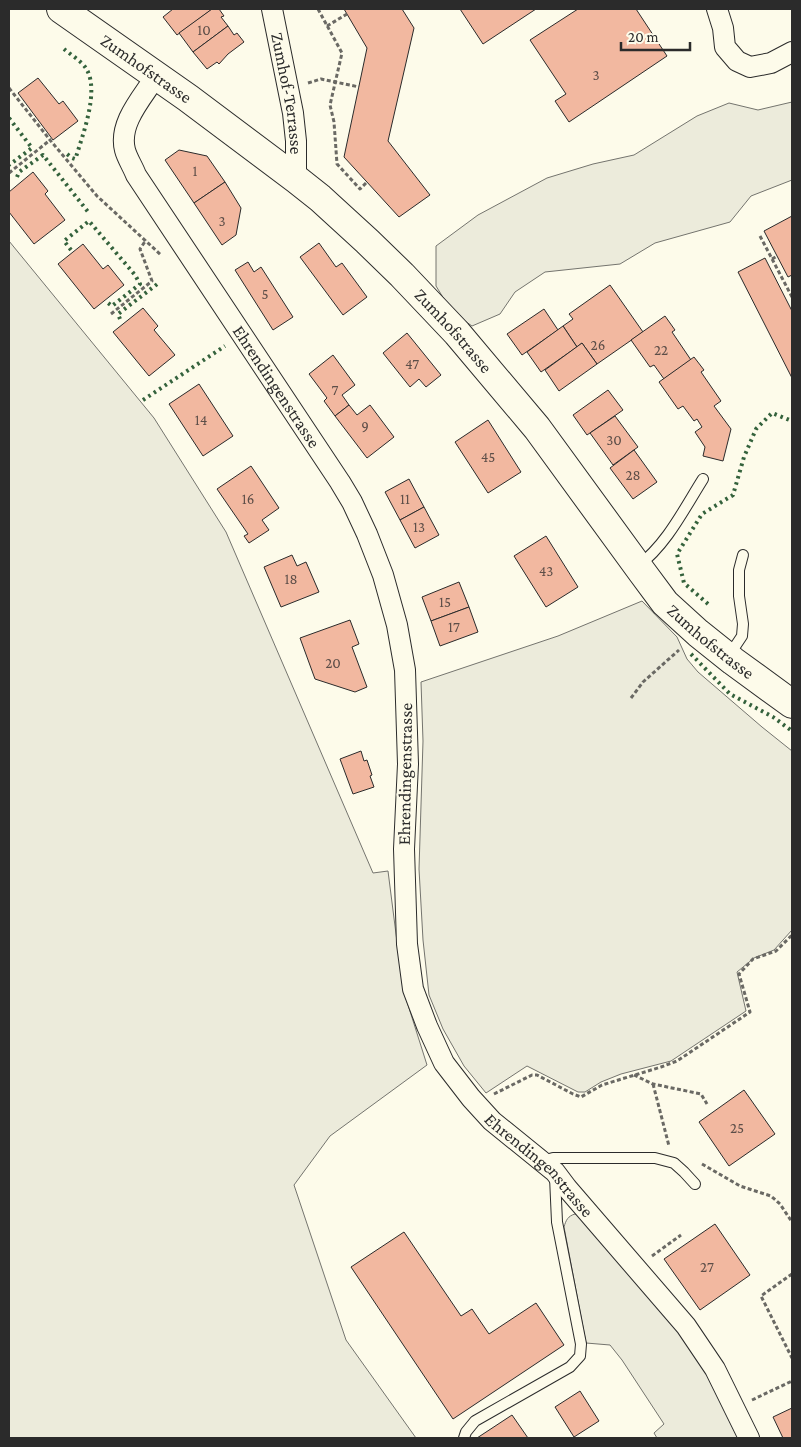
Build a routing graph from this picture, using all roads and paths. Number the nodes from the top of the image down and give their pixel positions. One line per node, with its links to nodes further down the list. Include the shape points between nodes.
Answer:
1 (61, 9): 8 (street, Zumhofstrasse)
2 (272, 9): 15 (street, Zumhof-Terrasse, via 293,113)
3 (318, 9): 6 (path)
4 (717, 9): 7 (street, via 725,47 737,61 750,66 771,63)
5 (347, 14): 6 (path)
6 (327, 26): 9 (path, via 342,53)
7 (792, 52)
8 (156, 76): 15 (street, Zumhofstrasse); 38 (street, Ehrendingenstrasse, via 125,128 125,149 136,175 340,482 367,534 387,587 405,670 408,764 404,849 413,988 444,1062 471,1098 492,1121)
9 (336, 82): 10 (path, via 321,79); 11 (path); 16 (path, via 330,105 337,164 360,189)
10 (300, 85)
11 (359, 87)
12 (9, 88): 13 (path)
13 (50, 140): 14 (path); 18 (path, via 97,196)
14 (9, 173)
15 (296, 179): 26 (street, Zumhofstrasse, via 367,241 457,333 537,428)
16 (367, 182)
17 (760, 236): 21 (path)
18 (146, 240): 20 (path); 23 (path, via 140,249 152,281)
19 (777, 256): 21 (path)
20 (165, 258)
21 (772, 259): 22 (path)
22 (792, 297)
23 (111, 314)
24 (703, 480): 26 (lane, via 663,542)
25 (743, 555): 28 (lane, via 739,570 742,636)
26 (637, 567): 27 (street, Zumhofstrasse, via 665,603)
27 (698, 633): 28 (street, Zumhofstrasse); 29 (path, via 643,682)
28 (728, 657): 30 (street, Zumhofstrasse)
29 (631, 698)
30 (792, 704)
31 (792, 935): 32 (path, via 776,951 753,960 739,974 750,1012 677,1060)
32 (634, 1075): 33 (path); 34 (path, via 581,1096 532,1074)
33 (653, 1084): 35 (path, via 701,1094); 36 (path)
34 (492, 1094)
35 (707, 1104)
36 (670, 1151)
37 (695, 1161): 40 (path, via 740,1186 771,1196)
38 (548, 1166): 39 (lane, via 553,1158 655,1158 674,1163); 46 (street, Ehrendingenstrasse, via 686,1326 715,1369); 47 (lane, via 581,1344 580,1356 570,1367 475,1421)
39 (695, 1184)
40 (792, 1222)
41 (681, 1235): 42 (path)
42 (651, 1257)
43 (792, 1274): 44 (path, via 761,1296)
44 (792, 1358)
45 (792, 1381): 46 (path)
46 (734, 1408): 48 (street, Ehrendingenstrasse)
47 (464, 1438)
48 (749, 1438)

